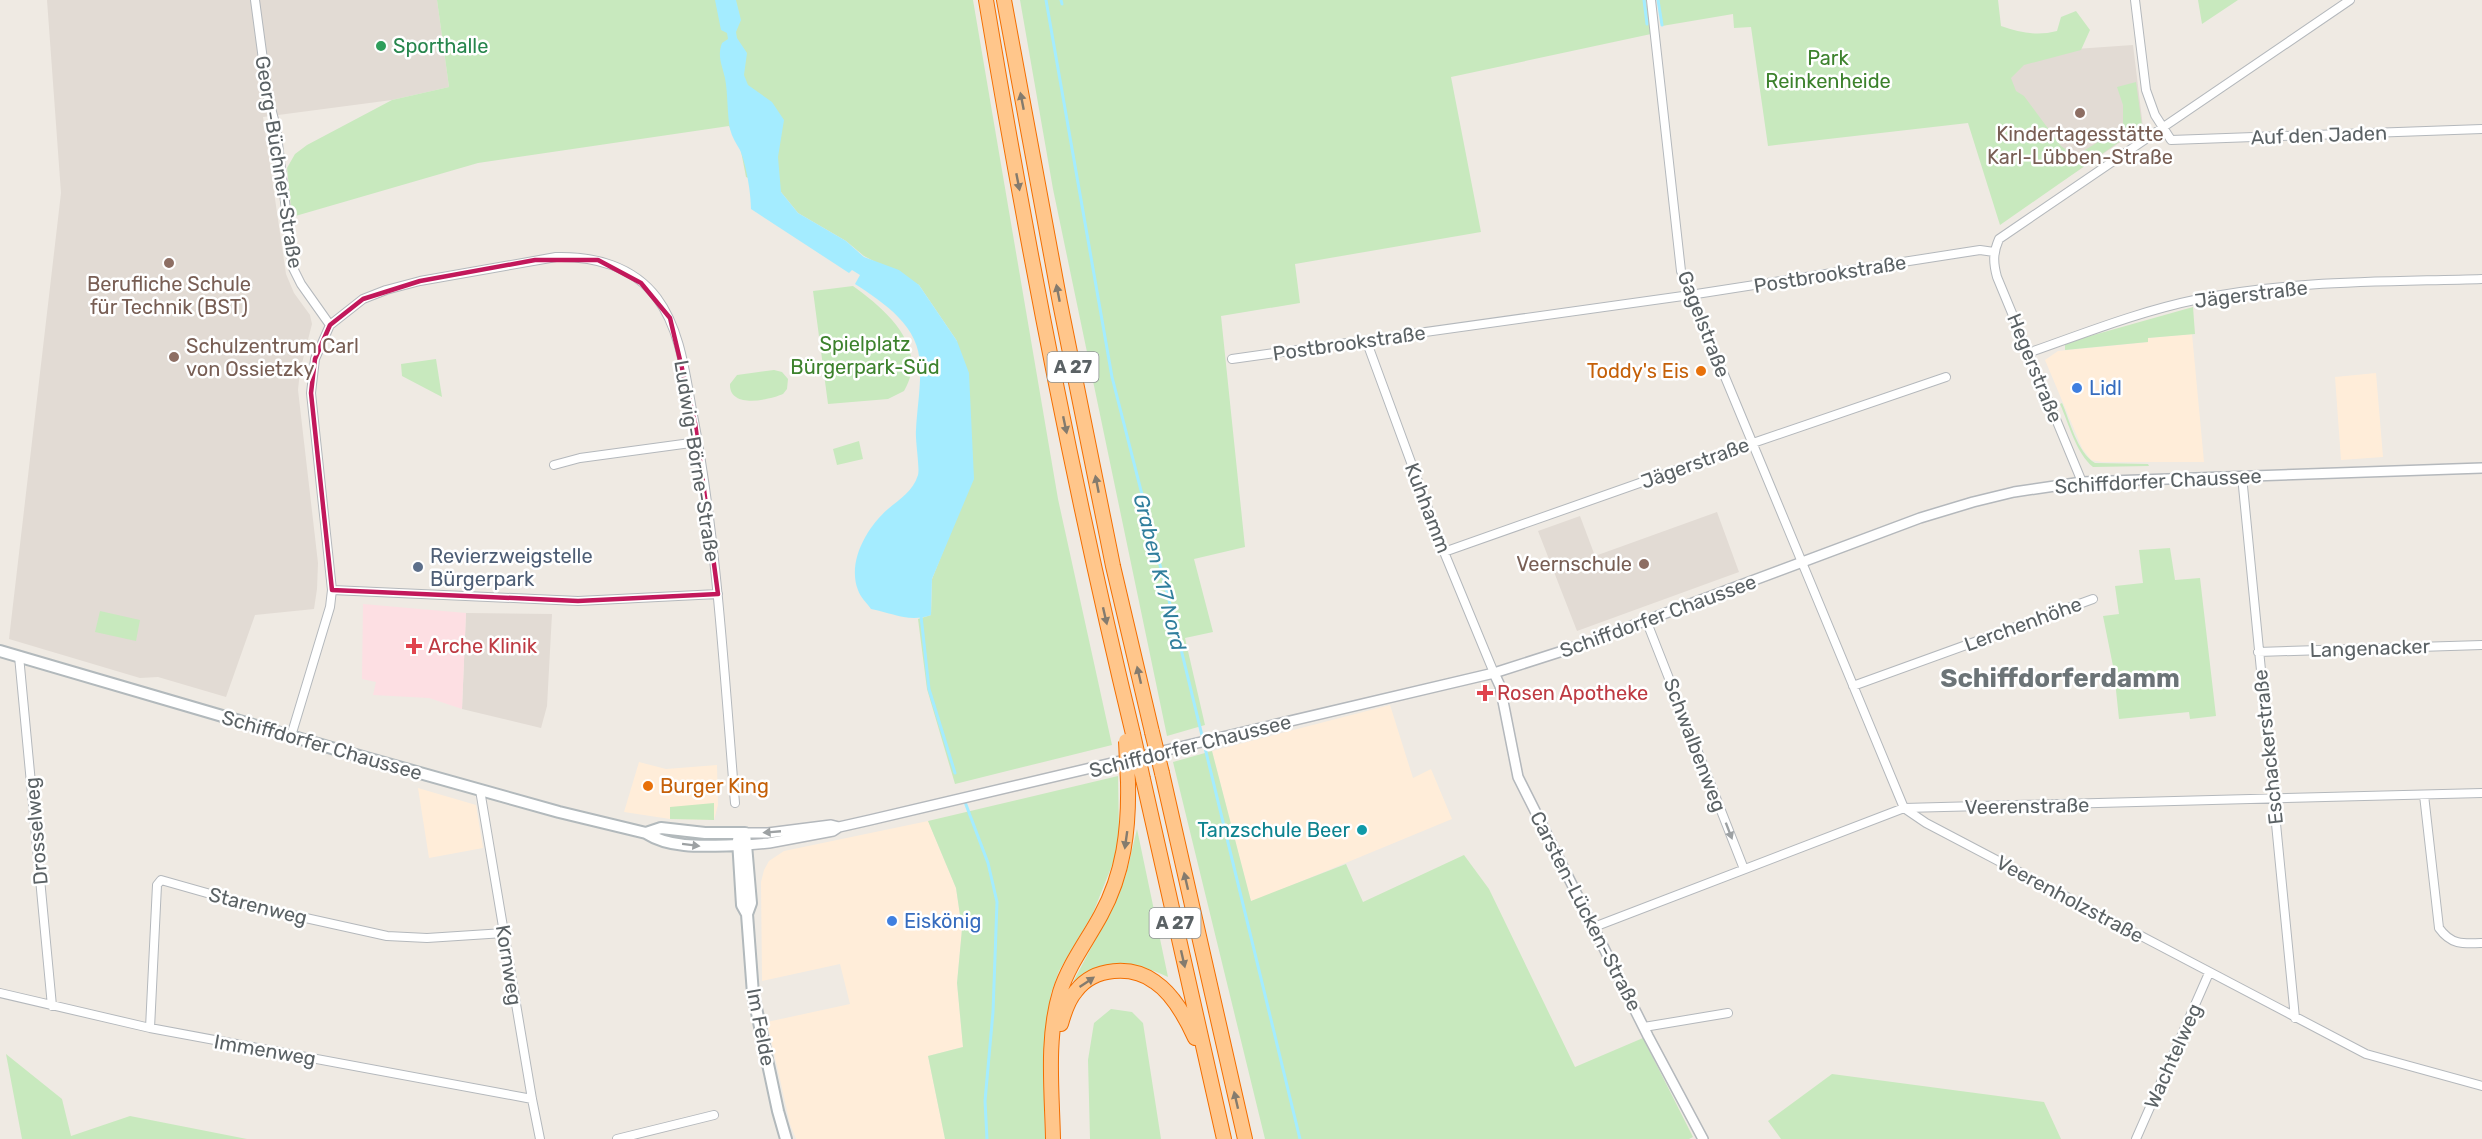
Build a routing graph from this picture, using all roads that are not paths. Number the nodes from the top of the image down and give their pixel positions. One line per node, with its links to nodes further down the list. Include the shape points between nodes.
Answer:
1 (255, 0): 12 (street, Georg-Büchner-Straße, via 293,268)
2 (986, 0): 36 (highway, A 27, one-way to 36, via 1053,368)
3 (1004, 0): 65 (highway, A 27, one-way to 3, bridge, via 1113,566)
4 (1651, 0): 11 (street, Gagelstraße, via 1681,271)
5 (2135, 0): 7 (street, via 2146,90)
6 (2350, 0): 7 (street)
7 (2162, 127): 8 (street, Auf den Jaden, via 2171,140); 9 (street, via 1999,239)
8 (2482, 129)
9 (1994, 252): 11 (street, Postbrookstraße, via 1980,250); 14 (street, Hegerstraße, via 1997,277)
10 (2482, 279): 14 (street, Jägerstraße, via 2274,287 2209,297 2128,317)
11 (1690, 296): 13 (street, Postbrookstraße); 18 (street, Gagelstraße)
12 (330, 325): 17 (street, Ludwig-Börne-Straße, via 363,299 414,282 556,257 598,260 620,268 641,283 670,318); 25 (street, via 315,359 311,393)
13 (1366, 340): 15 (street, Postbrookstraße); 23 (street, Kuhhamm)
14 (2028, 353): 22 (street, Hegerstraße)
15 (1232, 359)
16 (1946, 377): 18 (street, Jägerstraße)
17 (698, 442): 19 (street); 26 (street, Ludwig-Börne-Straße)
18 (1753, 442): 23 (street, Jägerstraße); 24 (street, Gagelstraße)
19 (554, 465)
20 (2482, 468): 21 (street, Schiffdorfer Chaussee)
21 (2242, 476): 22 (street, Schiffdorfer Chaussee); 31 (street, Eschackerstraße)
22 (2082, 482): 24 (street, Schiffdorfer Chaussee, via 1973,502)
23 (1444, 552): 33 (street, Kuhhamm)
24 (1801, 563): 28 (street, Schiffdorfer Chaussee); 34 (street)
25 (332, 590): 26 (street, via 578,601); 35 (street)
26 (718, 594): 41 (street, Ludwig-Börne-Straße)
27 (2093, 599): 34 (street, Lerchenhöhe)
28 (1646, 620): 33 (street, Schiffdorfer Chaussee); 44 (street, Schwalbenweg, one-way to 44)
29 (2482, 645): 31 (street, Langenacker)
30 (0, 651): 32 (main road, Schiffdorfer Chaussee)
31 (2258, 652): 40 (street, Eschackerstraße)
32 (19, 656): 35 (main road, Schiffdorfer Chaussee); 50 (street, Drosselweg)
33 (1494, 673): 43 (street, Schiffdorfer Chaussee, via 839,826 833,831 769,843); 45 (street, Carsten-Lücken-Straße, via 1518,777)
34 (1852, 686): 42 (street)
35 (291, 736): 37 (main road, Schiffdorfer Chaussee)
36 (1129, 738): 55 (highway, A 27, one-way to 55, bridge, via 1143,779); 62 (highway, one-way to 62, bridge, via 1128,826 1118,876 1101,916 1066,976 1057,1003 1052,1038)
37 (480, 790): 43 (main road, Schiffdorfer Chaussee, via 646,833 661,828); 46 (street, Kornweg)
38 (2482, 793): 39 (street, Veerenstraße)
39 (2424, 795): 40 (street, Veerenstraße); 47 (street, via 2439,928 2446,939 2457,943)
40 (2273, 799): 42 (street, Veerenstraße); 52 (street, Eschackerstraße)
41 (735, 803)
42 (1904, 808): 44 (street, Veerenstraße); 48 (street, Veerenholzstraße, via 1926,824)
43 (742, 839): 61 (main road, Im Felde, via 750,903 747,914 753,994)
44 (1744, 869): 45 (street, Veerenstraße)
45 (1594, 927): 53 (street, Carsten-Lücken-Straße)
46 (504, 933): 54 (street, Starenweg, via 427,938 387,936 256,907 161,880 157,885); 57 (street, Kornweg)
47 (2482, 943)
48 (2209, 973): 52 (street, Veerenholzstraße); 67 (street, Wachtelweg)
49 (0, 993): 50 (street, Immenweg)
50 (52, 1006): 54 (street, Immenweg)
51 (1728, 1013): 53 (street)
52 (2295, 1018): 56 (street, Veerenholzstraße, via 2366,1054)
53 (1644, 1027): 66 (street, Carsten-Lücken-Straße)
54 (150, 1028): 57 (street, Immenweg)
55 (1208, 1067): 63 (highway, one-way to 55, via 1060,1026 1076,991 1098,975 1131,971 1155,981 1188,1023); 64 (highway, A 27)
56 (2482, 1086)
57 (532, 1099): 59 (street, Kornweg)
58 (714, 1115): 60 (street)
59 (540, 1139)
60 (617, 1139)
61 (786, 1139)
62 (1053, 1139)
63 (1059, 1139)
64 (1224, 1139)
65 (1245, 1139)
66 (1703, 1139)
67 (2136, 1139)

